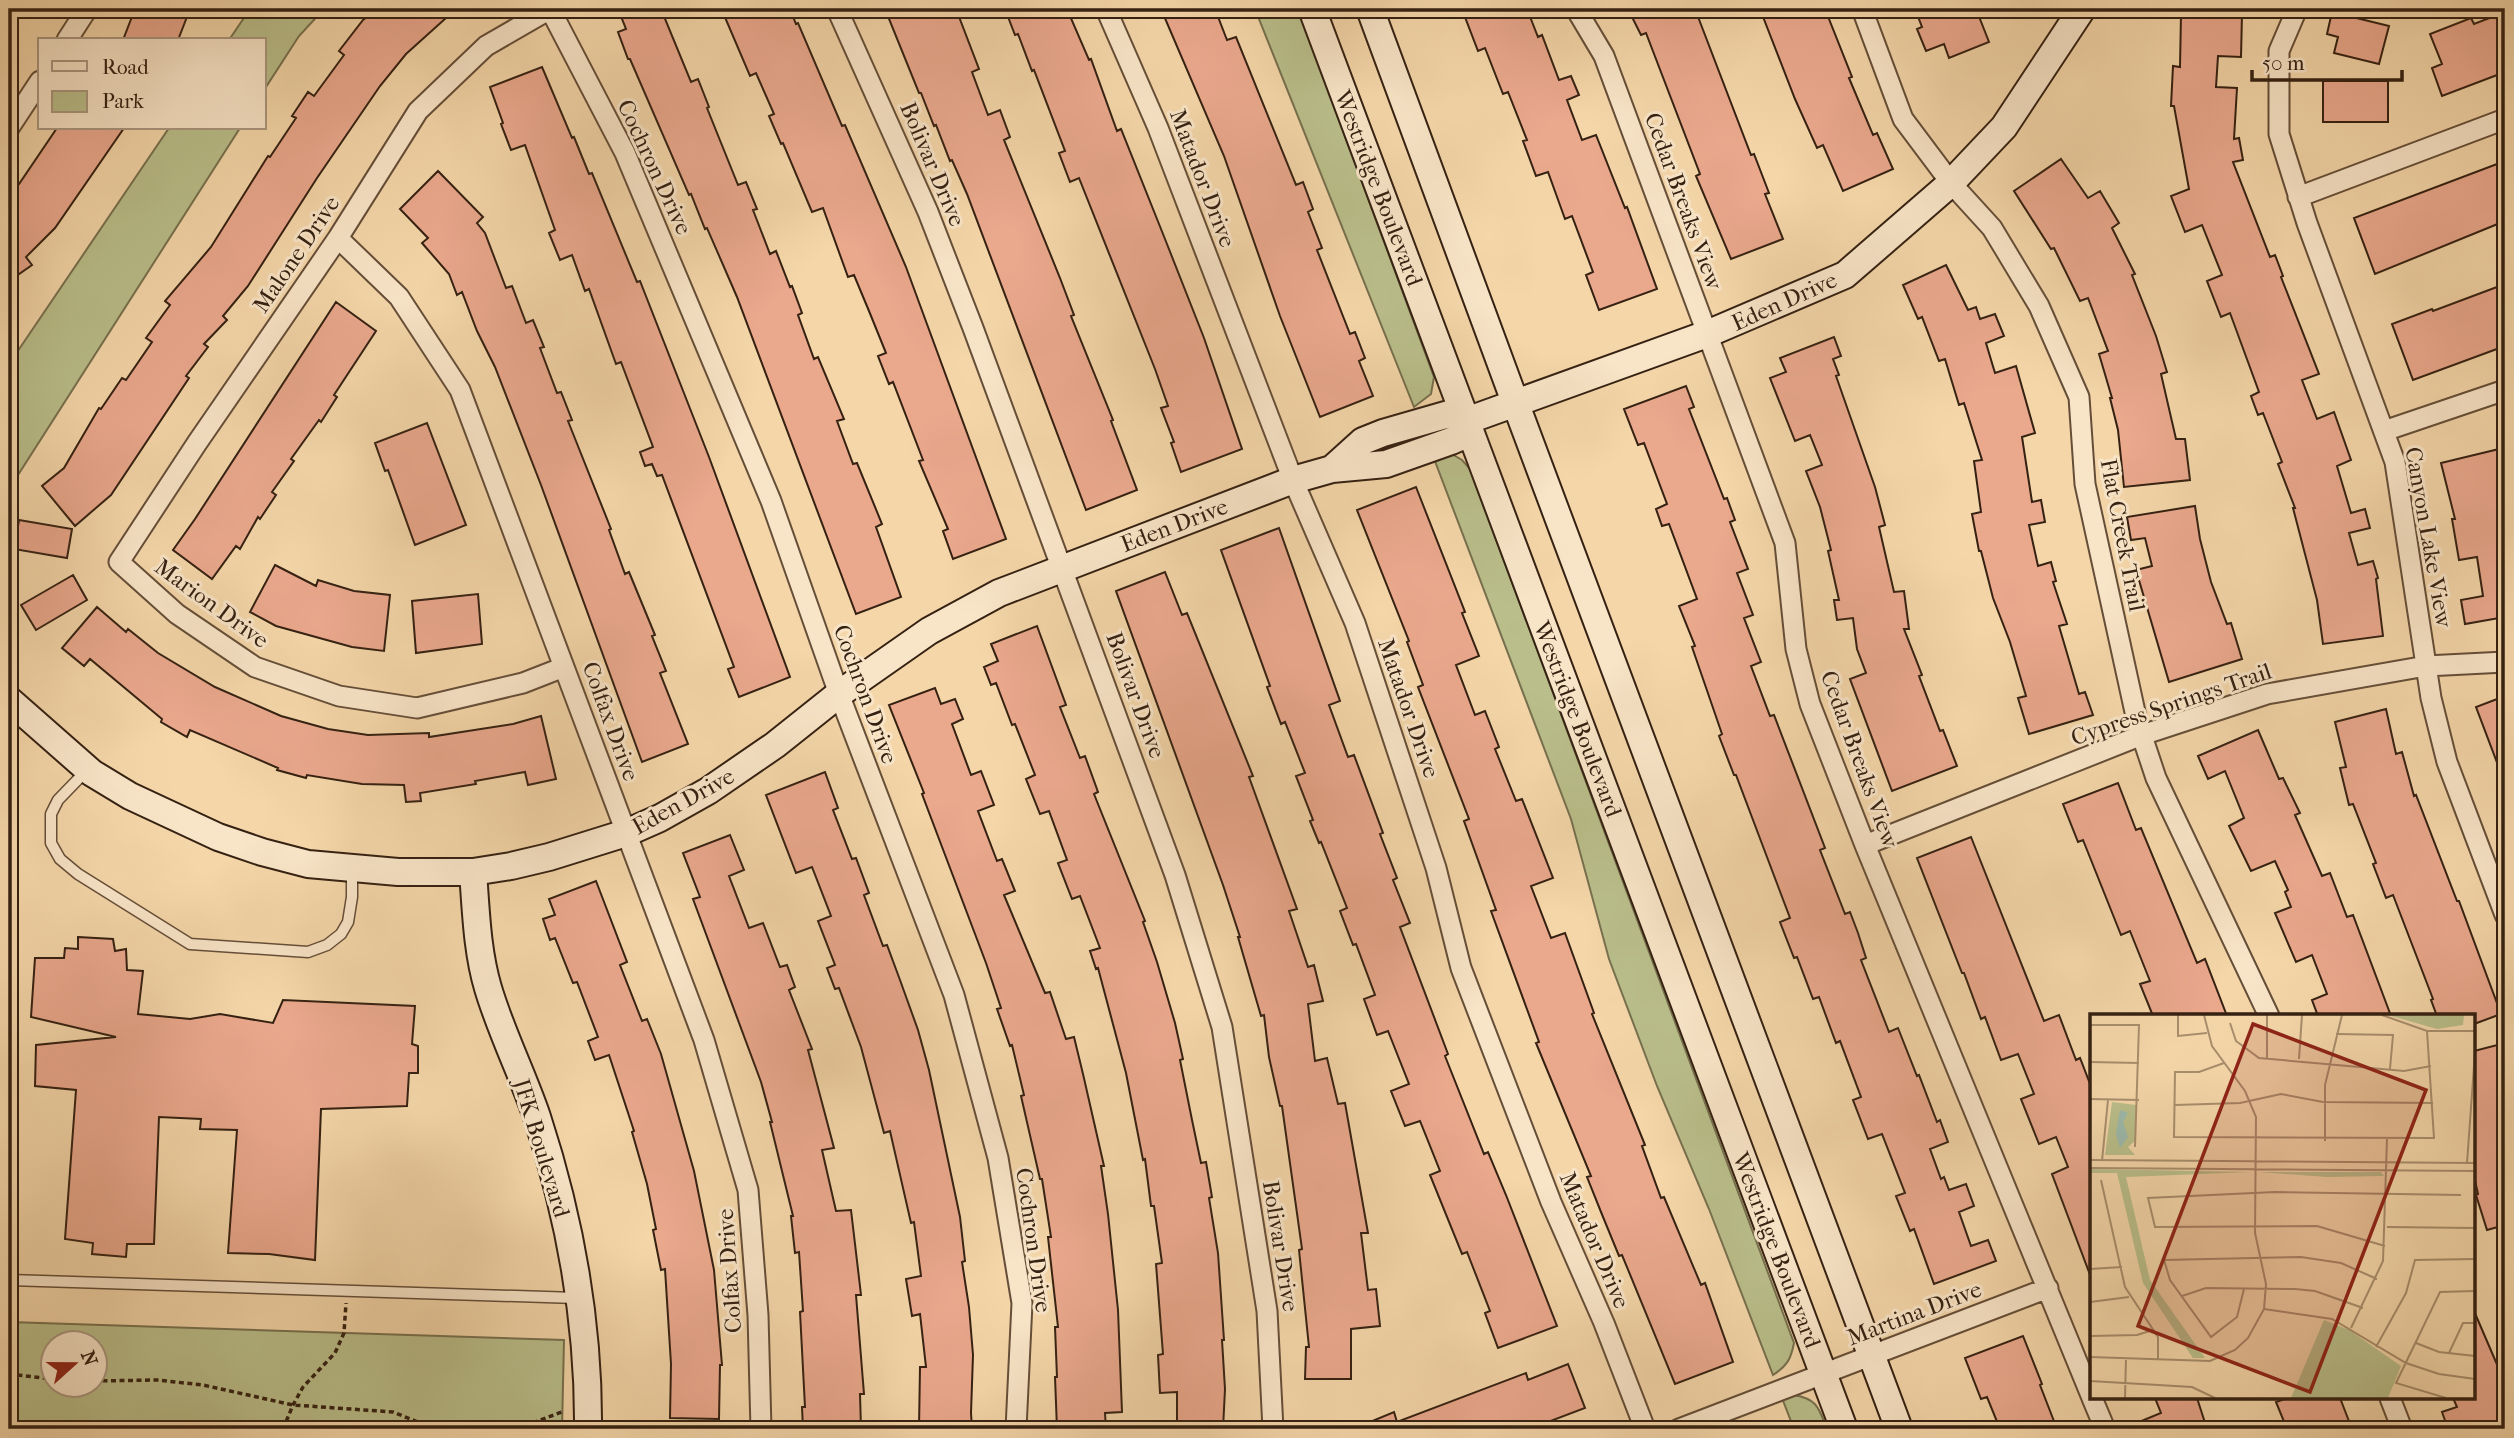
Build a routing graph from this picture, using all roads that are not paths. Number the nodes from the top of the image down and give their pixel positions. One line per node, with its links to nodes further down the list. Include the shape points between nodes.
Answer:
1 (87, 9): 11 (street)
2 (550, 9): 17 (street, Malone Drive, via 486,46 418,111); 29 (street, Cochron Drive, via 625,153 688,302 771,501)
3 (837, 9): 25 (street, Bolivar Drive, via 928,212)
4 (1106, 9): 23 (street, Matador Drive, via 1158,128)
5 (1312, 9): 21 (main road, Westridge Boulevard)
6 (1370, 9): 20 (main road)
7 (1577, 9): 18 (street, Cedar Breaks View, via 1604,56)
8 (1862, 9): 15 (street, Flat Creek Trail, via 1903,118)
9 (2082, 9): 15 (main road, Eden Drive, via 2004,127)
10 (2297, 9): 16 (street, Canyon Lake View, via 2279,51 2279,134)
11 (68, 38)
12 (38, 84): 14 (street)
13 (2505, 118): 16 (street)
14 (10, 123)
15 (1951, 183): 18 (main road, Eden Drive, via 1844,275); 31 (street, Flat Creek Trail, via 1992,228 2039,306 2079,397 2085,484)
16 (2298, 197): 22 (street, Canyon Lake View)
17 (338, 238): 24 (street, Malone Drive); 28 (street, Colfax Drive, via 399,298 460,390)
18 (1707, 334): 20 (main road, Eden Drive); 34 (street, Cedar Breaks View, via 1785,543 1796,649 1810,704)
19 (2505, 390): 22 (street)
20 (1514, 402): 21 (main road, Eden Drive); 42 (main road)
21 (1466, 421): 23 (main road, Eden Drive, via 1460,437 1386,464 1332,469); 43 (main road, Westridge Boulevard)
22 (2384, 431): 27 (street, Canyon Lake View, via 2395,462)
23 (1293, 480): 25 (main road, Eden Drive); 51 (street, Matador Drive, via 1355,624 1436,868 1461,968)
24 (119, 562): 28 (street, Marion Drive, via 177,614 255,667 340,696 417,708 523,683)
25 (1062, 568): 29 (main road, Eden Drive, via 999,593 929,631); 50 (street, Bolivar Drive, via 1175,875 1222,1027 1267,1311)
26 (2505, 662): 27 (street, Cypress Springs Trail)
27 (2426, 666): 31 (street, Cypress Springs Trail, via 2267,694); 37 (street, Canyon Lake View, via 2447,762)
28 (564, 667): 33 (street, Colfax Drive)
29 (839, 694): 33 (main road, Eden Drive, via 708,792); 49 (street, Cochron Drive, via 954,995 998,1158 1022,1303)
30 (15, 710): 32 (main road, Eden Drive)
31 (2142, 735): 34 (street, Cypress Springs Trail); 38 (street, Flat Creek Trail, via 2156,778)
32 (87, 769): 35 (main road, Eden Drive, via 130,796 218,837 308,864); 35 (lane, via 51,814 51,843 60,859 190,944 308,952 327,945 348,922)
33 (626, 833): 36 (main road, Eden Drive, via 549,858); 48 (street, Colfax Drive, via 704,1040 748,1190)
34 (1865, 845): 40 (street, Cedar Breaks View)
35 (352, 869): 36 (main road, Eden Drive)
36 (473, 872): 41 (main road, JFK Boulevard, via 487,985 536,1116 565,1217)
37 (2505, 915)
38 (2268, 1014)
39 (9, 1280): 41 (lane)
40 (2048, 1288): 42 (street, Martina Drive); 44 (street, Cedar Breaks View)
41 (580, 1298): 47 (main road, JFK Boulevard)
42 (1871, 1356): 43 (street, Martina Drive); 54 (main road)
43 (1823, 1374): 52 (street, Martina Drive); 53 (main road, Westridge Boulevard)
44 (2090, 1393)
45 (2093, 1400): 55 (street, Cedar Breaks View)
46 (2391, 1400): 56 (street)
47 (588, 1420)
48 (761, 1429)
49 (1016, 1429)
50 (1273, 1429)
51 (1645, 1429)
52 (1679, 1429)
53 (1844, 1429)
54 (1899, 1429)
55 (2105, 1429)
56 (2402, 1429)

